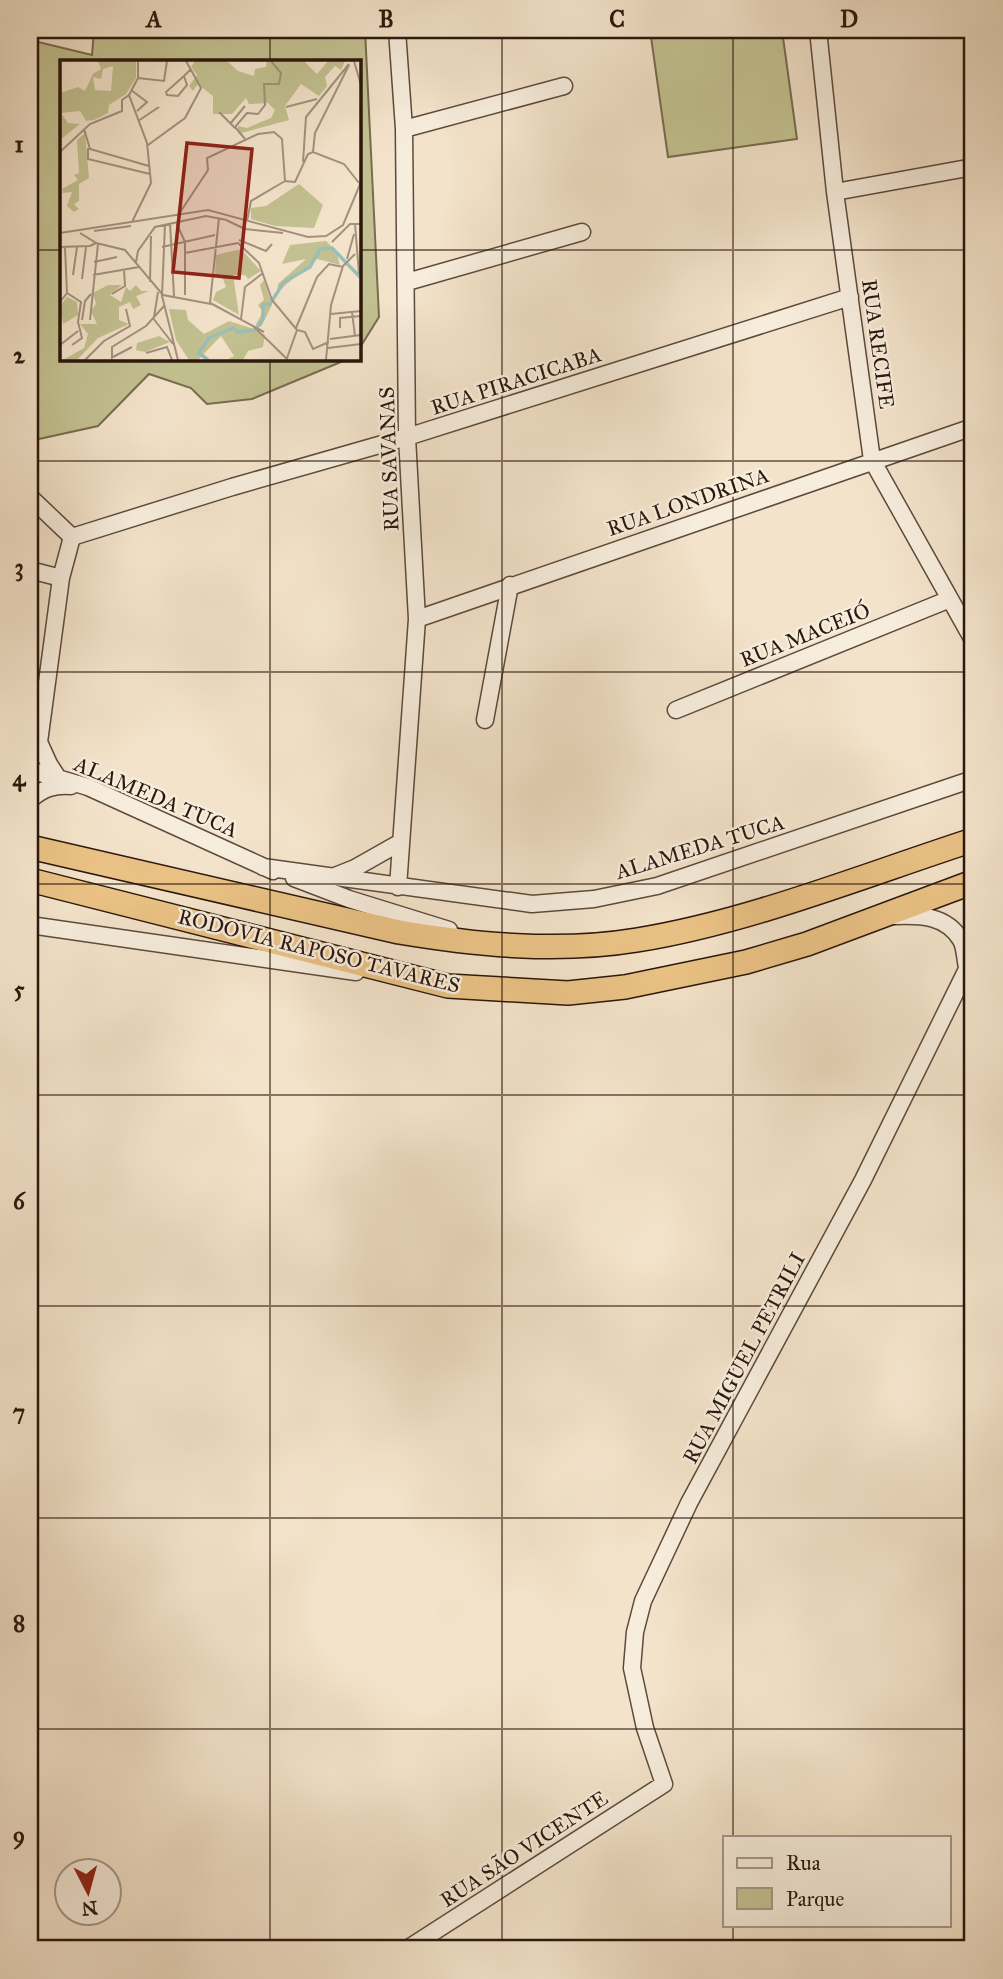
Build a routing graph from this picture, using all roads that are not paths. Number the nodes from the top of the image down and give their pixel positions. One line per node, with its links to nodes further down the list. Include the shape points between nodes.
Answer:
1 (397, 30): 4 (street, RUA SAVANAS)
2 (818, 30): 6 (street, RUA RECIFE)
3 (564, 86): 4 (street)
4 (404, 129): 8 (street, RUA SAVANAS)
5 (973, 167): 6 (street)
6 (835, 192): 9 (street, RUA RECIFE)
7 (582, 232): 8 (street)
8 (407, 282): 11 (street, RUA SAVANAS)
9 (850, 297): 11 (street, RUA PIRACICABA); 12 (street, RUA RECIFE)
10 (973, 427): 12 (street, RUA LONDRINA)
11 (407, 437): 14 (street, RUA PIRACICABA); 19 (street, RUA SAVANAS)
12 (872, 460): 17 (street, RUA LONDRINA); 18 (street, RUA RECIFE)
13 (30, 497): 14 (street)
14 (72, 537): 16 (street, ALAMEDA TUCA)
15 (30, 570): 16 (street)
16 (61, 578): 23 (street, ALAMEDA TUCA)
17 (510, 585): 19 (street, RUA LONDRINA); 22 (street)
18 (950, 599): 20 (street, RUA RECIFE); 21 (street, RUA MACEIÓ)
19 (417, 619): 30 (street, RUA SAVANAS)
20 (973, 640)
21 (676, 710)
22 (485, 720)
23 (34, 748): 24 (street, ALAMEDA TUCA); 25 (street)
24 (30, 767): 25 (street, ALAMEDA TUCA)
25 (58, 778): 27 (street, ALAMEDA TUCA)
26 (973, 779): 36 (street, ALAMEDA TUCA, via 657,887 594,899 532,904)
27 (88, 787): 28 (street, via 57,785 40,790); 32 (street, ALAMEDA TUCA)
28 (30, 800)
29 (973, 840): 39 (highway, RODOVIA RAPOSO TAVARES, via 685,931 635,941)
30 (401, 842): 33 (street); 36 (street, RUA SAVANAS)
31 (34, 847): 39 (highway, RODOVIA RAPOSO TAVARES, via 399,932)
32 (264, 867): 33 (street, ALAMEDA TUCA); 39 (street, ALAMEDA TUCA, via 426,925)
33 (333, 877): 36 (street, ALAMEDA TUCA)
34 (30, 880): 41 (highway, RODOVIA RAPOSO TAVARES)
35 (973, 882): 37 (highway, RODOVIA RAPOSO TAVARES)
36 (398, 887)
37 (874, 917): 40 (street, RUA MIGUEL PETRILI, via 923,915 939,922 962,941); 41 (highway, RODOVIA RAPOSO TAVARES, via 746,962 625,987 568,993)
38 (30, 924): 41 (street)
39 (512, 946)
40 (970, 962): 42 (street, RUA MIGUEL PETRILI, via 863,1180 689,1503 643,1601 632,1668)
41 (449, 986)
42 (664, 1784): 43 (street, RUA SÃO VICENTE)
43 (407, 1949)

